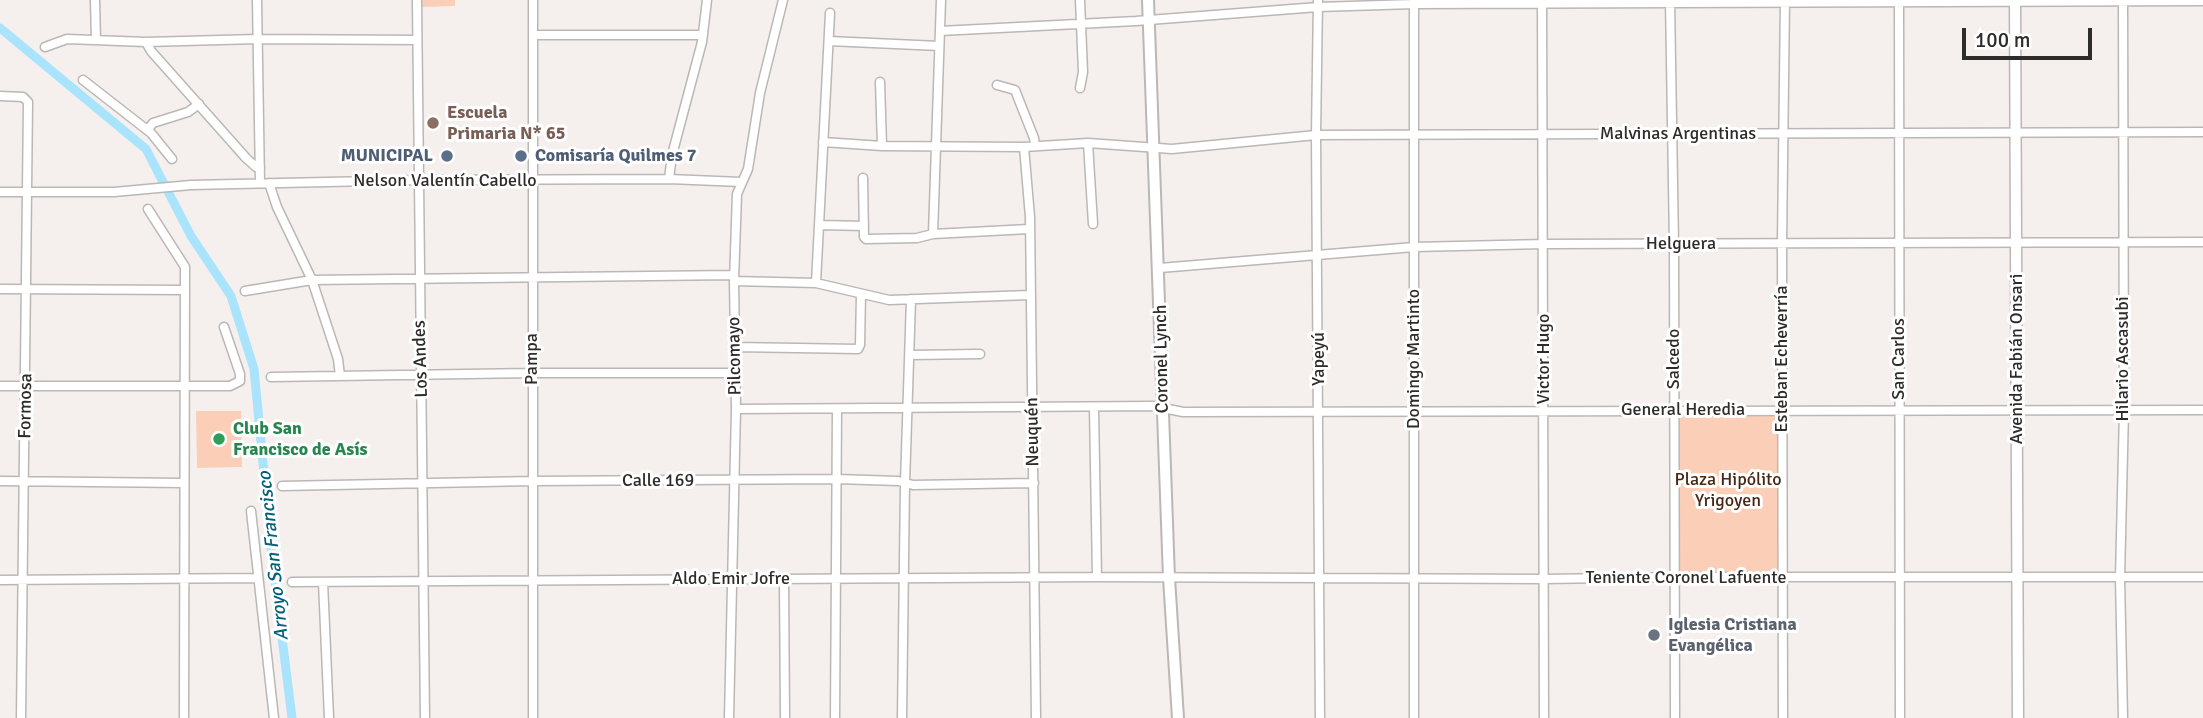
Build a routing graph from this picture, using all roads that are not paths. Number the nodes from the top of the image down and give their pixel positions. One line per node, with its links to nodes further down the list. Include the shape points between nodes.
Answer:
1 (95, 0): 26 (street)
2 (257, 0): 25 (street)
3 (417, 0): 27 (street, Los Andes)
4 (533, 0): 23 (street, Pampa)
5 (707, 0): 24 (street)
6 (783, 0): 61 (street, Pilcomayo, via 760,93 748,169)
7 (941, 0): 22 (street)
8 (1080, 0): 21 (street)
9 (1148, 0): 20 (main road, Coronel Lynch)
10 (1670, 1): 16 (street); 17 (street); 42 (street, Salcedo)
11 (1899, 1): 12 (street); 17 (street); 44 (street, San Carlos)
12 (2015, 1): 13 (street); 40 (street, Avenida Fabián Onsari)
13 (2123, 1): 14 (street); 41 (street, Hilario Ascasubi)
14 (2203, 1)
15 (1414, 2): 16 (street); 18 (street); 47 (street, Domingo Martinto)
16 (1542, 2): 46 (street, Victor Hugo)
17 (1785, 2): 43 (street, Esteban Echeverría)
18 (1318, 4): 20 (street); 45 (street, Yapeyú)
19 (831, 13): 28 (street)
20 (1149, 20): 21 (street); 54 (main road, Coronel Lynch)
21 (1081, 23): 22 (street); 35 (street)
22 (940, 31): 30 (street)
23 (533, 35): 24 (street); 60 (street, Pampa)
24 (703, 36): 58 (street)
25 (258, 39): 27 (street); 29 (street); 56 (street)
26 (96, 40): 29 (street); 31 (street, via 63,39)
27 (417, 40): 59 (street, Los Andes)
28 (829, 41): 30 (street); 48 (street)
29 (146, 42): 37 (street)
30 (939, 46): 52 (street)
31 (45, 47)
32 (83, 80): 38 (street)
33 (880, 82): 51 (street)
34 (998, 85): 50 (street, via 1015,90)
35 (1080, 88)
36 (0, 96): 64 (street, Formosa, via 23,97 28,102)
37 (199, 104): 38 (street, via 153,123); 56 (street)
38 (147, 130): 55 (street)
39 (2203, 131): 41 (street, Malvinas Argentinas)
40 (2015, 132): 41 (street, Malvinas Argentinas); 44 (street, Malvinas Argentinas); 72 (street, Avenida Fabián Onsari)
41 (2123, 132): 73 (street, Hilario Ascasubi)
42 (1672, 133): 43 (street, Malvinas Argentinas); 46 (street, Malvinas Argentinas); 77 (street, Salcedo)
43 (1783, 133): 44 (street, Malvinas Argentinas); 75 (street, Esteban Echeverría)
44 (1899, 133): 71 (street, San Carlos)
45 (1317, 135): 47 (street, Malvinas Argentinas); 54 (street, Malvinas Argentinas); 79 (street, Yapeyú)
46 (1543, 135): 47 (street, Malvinas Argentinas); 76 (street, Victor Hugo)
47 (1413, 136): 78 (street, Domingo Martinto)
48 (823, 142): 51 (street); 67 (street)
49 (1088, 143): 50 (street); 54 (street); 66 (street)
50 (1035, 145): 53 (street)
51 (882, 146): 52 (street)
52 (936, 146): 53 (street); 70 (street)
53 (1024, 147): 69 (street, Neuquén)
54 (1153, 148): 80 (main road, Coronel Lynch)
55 (172, 159)
56 (260, 168): 62 (street)
57 (863, 178): 68 (street)
58 (669, 179): 60 (street, Nelson Valentín Cabello); 61 (street, Nelson Valentín Cabello)
59 (417, 180): 60 (street, Nelson Valentín Cabello); 62 (street, Nelson Valentín Cabello); 82 (street, Los Andes)
60 (533, 180): 81 (street, Pampa)
61 (741, 182): 83 (street, Pilcomayo)
62 (265, 183): 64 (street, Nelson Valentín Cabello); 84 (street)
63 (0, 192): 64 (street, Nelson Valentín Cabello)
64 (28, 193): 87 (street, Formosa)
65 (148, 209): 88 (street, via 184,262)
66 (1093, 224)
67 (821, 225): 68 (street); 85 (street)
68 (864, 226): 70 (street, via 866,239)
69 (1029, 229): 70 (street); 91 (street, Neuquén)
70 (933, 234)
71 (1898, 242): 72 (street, Helguera); 75 (street, Helguera); 115 (street, San Carlos)
72 (2017, 242): 73 (street, Helguera); 119 (street, Avenida Fabián Onsari)
73 (2124, 242): 74 (street, Helguera); 116 (street, Hilario Ascasubi)
74 (2203, 242)
75 (1782, 243): 77 (street, Helguera); 114 (street, Esteban Echeverría)
76 (1544, 244): 77 (street, Helguera); 78 (street, Helguera); 113 (street, Victor Hugo)
77 (1674, 244): 110 (street, Salcedo)
78 (1415, 247): 79 (street, Helguera); 112 (street, Domingo Martinto)
79 (1318, 255): 80 (street, Helguera); 118 (street, Yapeyú)
80 (1160, 268): 108 (main road, Coronel Lynch)
81 (533, 277): 82 (street); 83 (street); 97 (street, Pampa)
82 (418, 278): 84 (street); 99 (street, Los Andes)
83 (734, 278): 85 (street); 94 (street, Pilcomayo)
84 (312, 280): 89 (street); 100 (street)
85 (816, 283): 90 (street)
86 (0, 289): 87 (street)
87 (26, 289): 88 (street); 103 (street, Formosa)
88 (185, 290): 104 (street)
89 (245, 290)
90 (861, 294): 92 (street); 94 (street, via 858,349)
91 (1030, 295): 92 (street); 105 (street, Neuquén)
92 (911, 299): 96 (street)
93 (224, 327): 104 (street, via 240,381 230,386)
94 (735, 346): 98 (street, Pilcomayo)
95 (980, 354): 96 (street)
96 (910, 355): 106 (street)
97 (532, 373): 98 (street); 99 (street); 124 (street, Pampa)
98 (735, 373): 109 (street, Pilcomayo)
99 (422, 375): 100 (street); 128 (street, Los Andes)
100 (340, 376): 101 (street)
101 (271, 377)
102 (0, 386): 103 (street)
103 (26, 387): 104 (street); 123 (street, Formosa)
104 (186, 387): 125 (street)
105 (1032, 407): 106 (street, General Heredia); 107 (street, General Heredia); 127 (street, Neuquén)
106 (908, 408): 111 (street, General Heredia); 126 (street)
107 (1094, 408): 108 (street, General Heredia); 131 (street)
108 (1163, 408): 118 (street, General Heredia, via 1183,412); 140 (main road, Coronel Lynch)
109 (736, 409): 111 (street, General Heredia); 121 (street, Pilcomayo)
110 (1674, 409): 113 (street, General Heredia); 114 (street, General Heredia); 132 (street, Salcedo)
111 (836, 410): 120 (street)
112 (1414, 410): 113 (street, General Heredia); 118 (street, General Heredia); 142 (street, Domingo Martinto)
113 (1544, 410): 149 (street, Victor Hugo)
114 (1782, 410): 115 (street, General Heredia); 133 (street, Esteban Echeverría)
115 (1899, 410): 119 (street, General Heredia); 134 (street, San Carlos)
116 (2124, 410): 117 (street, General Heredia); 119 (street, General Heredia); 143 (street, Hilario Ascasubi)
117 (2203, 410)
118 (1319, 411): 141 (street, Yapeyú)
119 (2017, 411): 135 (street, Avenida Fabián Onsari)
120 (837, 479): 121 (street, Calle 169); 126 (street, Calle 169); 138 (street)
121 (734, 480): 124 (street, Calle 169); 146 (street, Pilcomayo)
122 (0, 481): 123 (street)
123 (25, 481): 125 (street); 152 (street, Formosa)
124 (533, 481): 128 (street, Calle 169); 145 (street, Pampa)
125 (184, 483): 144 (street)
126 (905, 483): 127 (street, Calle 169); 148 (street)
127 (1034, 483): 139 (street, Neuquén)
128 (424, 484): 129 (street, Calle 169); 151 (street, Los Andes)
129 (282, 486)
130 (251, 511): 137 (street)
131 (1097, 577): 139 (street, Aldo Emir Jofre); 140 (street, Aldo Emir Jofre)
132 (1674, 577): 133 (street, Teniente Coronel Lafuente); 149 (street, Teniente Coronel Lafuente); 170 (street, Salcedo)
133 (1783, 577): 134 (street, Teniente Coronel Lafuente); 171 (street, Esteban Echeverría)
134 (1901, 577): 135 (street, Teniente Coronel Lafuente); 172 (street, San Carlos)
135 (2018, 577): 143 (street, Teniente Coronel Lafuente); 173 (street, Avenida Fabián Onsari)
136 (2203, 577): 143 (street, Teniente Coronel Lafuente)
137 (258, 578): 144 (street); 157 (street)
138 (836, 578): 147 (street, Aldo Emir Jofre); 148 (street, Aldo Emir Jofre); 163 (street)
139 (1036, 578): 148 (street, Aldo Emir Jofre); 165 (street, Neuquén)
140 (1169, 578): 141 (street, Teniente Coronel Lafuente); 166 (main road, Coronel Lynch)
141 (1320, 578): 142 (street, Teniente Coronel Lafuente); 167 (street, Yapeyú)
142 (1414, 578): 149 (street, Teniente Coronel Lafuente); 168 (street, Domingo Martinto)
143 (2120, 578): 174 (street, Hilario Ascasubi)
144 (185, 579): 152 (street); 156 (street)
145 (533, 579): 146 (street, Aldo Emir Jofre); 151 (street, Aldo Emir Jofre); 160 (street, Pampa)
146 (733, 579): 147 (street, Aldo Emir Jofre); 161 (street, Pilcomayo)
147 (784, 579): 162 (street)
148 (903, 579): 164 (street)
149 (1544, 579): 169 (street, Victor Hugo)
150 (0, 580): 152 (street)
151 (425, 580): 154 (street, Aldo Emir Jofre); 159 (street, Los Andes)
152 (24, 581): 155 (street, Formosa)
153 (292, 582): 154 (street, Aldo Emir Jofre)
154 (323, 582): 158 (street)
155 (21, 718)
156 (184, 718)
157 (274, 718)
158 (329, 718)
159 (425, 718)
160 (533, 718)
161 (729, 718)
162 (785, 718)
163 (835, 718)
164 (902, 718)
165 (1036, 718)
166 (1178, 718)
167 (1320, 718)
168 (1415, 718)
169 (1544, 718)
170 (1675, 718)
171 (1783, 718)
172 (1900, 718)
173 (2018, 718)
174 (2123, 718)

